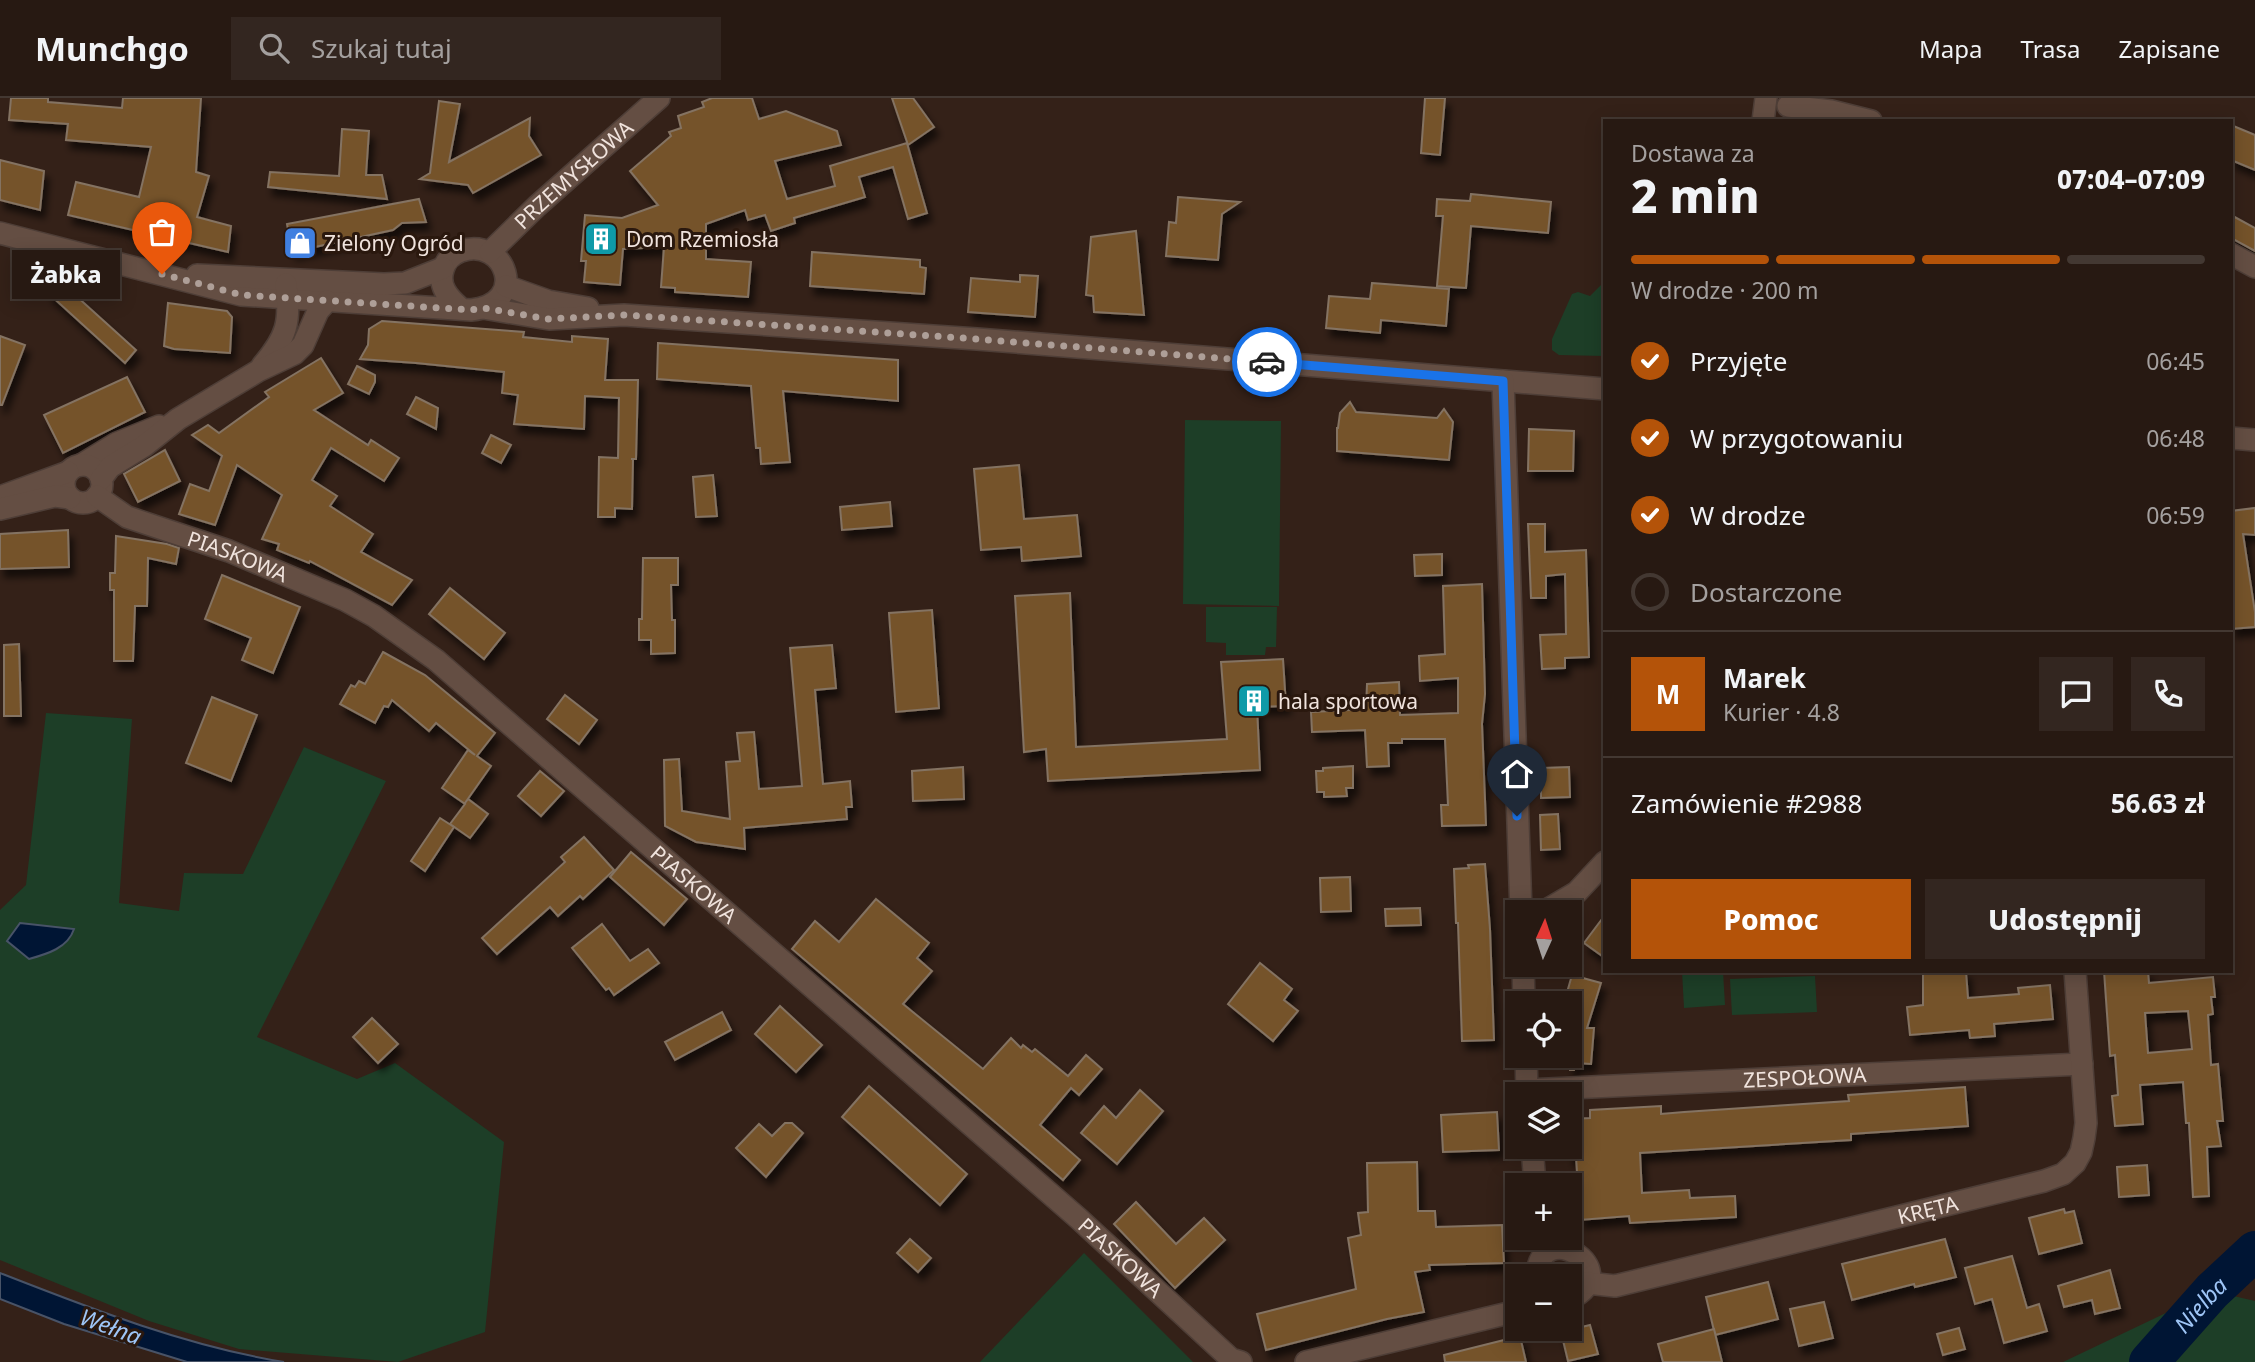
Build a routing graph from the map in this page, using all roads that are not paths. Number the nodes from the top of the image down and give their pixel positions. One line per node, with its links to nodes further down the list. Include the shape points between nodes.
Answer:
1 (659, 98): 7 (street, PRZEMYSŁOWA)
2 (1766, 98): 4 (street)
3 (1788, 108): 5 (street)
4 (1763, 119)
5 (1863, 119)
6 (0, 233): 12 (street, via 242,295)
7 (490, 252): 10 (street, via 458,252); 11 (street, via 503,268)
8 (2233, 255): 9 (street)
9 (2255, 267)
10 (443, 268): 12 (street, via 404,283); 14 (street, via 443,288)
11 (506, 286): 15 (street, via 494,304); 16 (street, via 548,301)
12 (287, 288): 13 (street); 17 (street, via 282,340)
13 (327, 301): 14 (street); 17 (street, via 295,354)
14 (459, 307): 15 (street)
15 (484, 308): 16 (street, via 548,319)
16 (624, 315): 18 (street)
17 (258, 371): 20 (street)
18 (1503, 381): 19 (street); 29 (street)
19 (1603, 388)
20 (178, 419): 23 (street, via 140,432); 24 (street, via 110,467)
21 (2233, 438): 22 (street)
22 (2255, 440)
23 (75, 468): 24 (street, via 95,469); 25 (street); 26 (street, via 64,485)
24 (99, 487): 26 (street, via 84,502); 38 (street, PIASKOWA, via 127,517 229,551 345,600 425,652 1079,1218)
25 (0, 497)
26 (71, 498): 27 (street, via 55,496)
27 (0, 509)
28 (1603, 864): 30 (street)
29 (1521, 900)
30 (1563, 900)
31 (2075, 973): 32 (street, KRĘTA)
32 (2082, 1064): 33 (street, ZESPOŁOWA); 35 (street, KRĘTA, via 2084,1138 2075,1163 2063,1174 1615,1286)
33 (1582, 1089)
34 (1564, 1250): 35 (street, via 1576,1252 1587,1266)
35 (1587, 1283): 36 (street)
36 (1582, 1291)
37 (1505, 1314): 39 (street)
38 (1234, 1361)
39 (1306, 1362)

